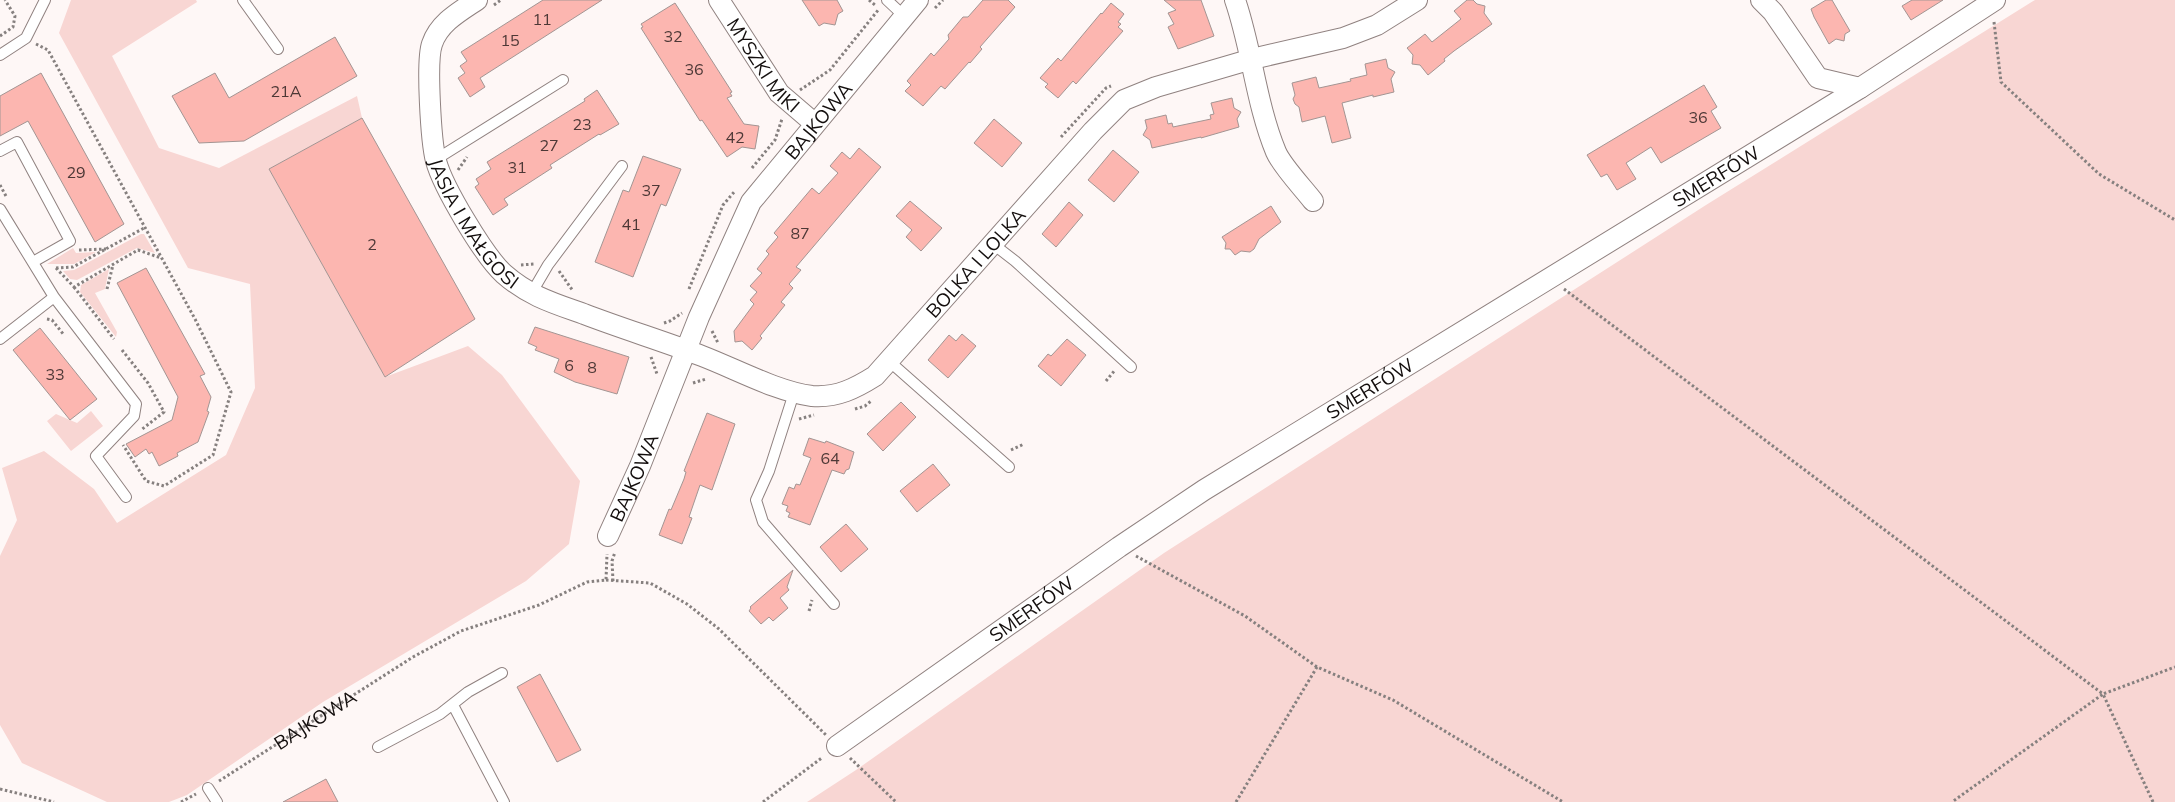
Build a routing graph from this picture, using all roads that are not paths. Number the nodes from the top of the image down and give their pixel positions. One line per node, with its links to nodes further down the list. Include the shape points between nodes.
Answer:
1 (45, 0): 13 (lane, via 26,38)
2 (243, 0): 12 (lane)
3 (719, 0): 17 (street, MYSZKI MIKI, via 779,93)
4 (918, 0): 11 (street, BAJKOWA)
5 (1235, 0): 14 (street)
6 (1417, 0): 14 (street, BOLKA I LOLKA, via 1376,25 1343,38)
7 (1760, 0): 16 (street, via 1773,12 1818,78)
8 (1991, 1): 16 (street, SMERFÓW)
9 (885, 2): 11 (lane)
10 (485, 3): 19 (street, JASIA I MAŁGOSI, via 445,22 431,44 429,88)
11 (904, 16): 17 (street, BAJKOWA, via 846,89)
12 (278, 49)
13 (0, 55)
14 (1252, 59): 21 (street, via 1276,154); 23 (street, BOLKA I LOLKA, via 1156,86 1124,100)
15 (563, 80): 19 (lane)
16 (1860, 88): 38 (street, SMERFÓW, via 1204,490)
17 (814, 123): 28 (street, BAJKOWA, via 751,202)
18 (0, 151): 24 (lane, via 17,142 70,241)
19 (436, 160): 25 (street, JASIA I MAŁGOSI, via 450,196 485,249 503,272)
20 (622, 166): 25 (lane, via 548,265)
21 (1313, 201)
22 (0, 209): 24 (lane)
23 (993, 244): 29 (street, BOLKA I LOLKA); 30 (lane)
24 (33, 262): 26 (lane)
25 (531, 294): 28 (street, JASIA I MAŁGOSI)
26 (54, 297): 27 (lane); 33 (lane, via 136,404 134,416 96,456)
27 (0, 339)
28 (685, 349): 31 (street, BOLKA I LOLKA); 34 (street, BAJKOWA, via 640,466)
29 (889, 361): 31 (street, BOLKA I LOLKA, via 875,376 855,389 833,396); 32 (lane)
30 (1131, 367)
31 (794, 393): 35 (lane, via 769,471 756,500 763,522)
32 (1009, 467)
33 (126, 497)
34 (608, 536)
35 (834, 604)
36 (502, 673): 37 (lane, via 468,692)
37 (453, 705): 39 (lane); 42 (lane)
38 (837, 746)
39 (378, 747)
40 (208, 788): 41 (lane)
41 (217, 802)
42 (504, 802)

